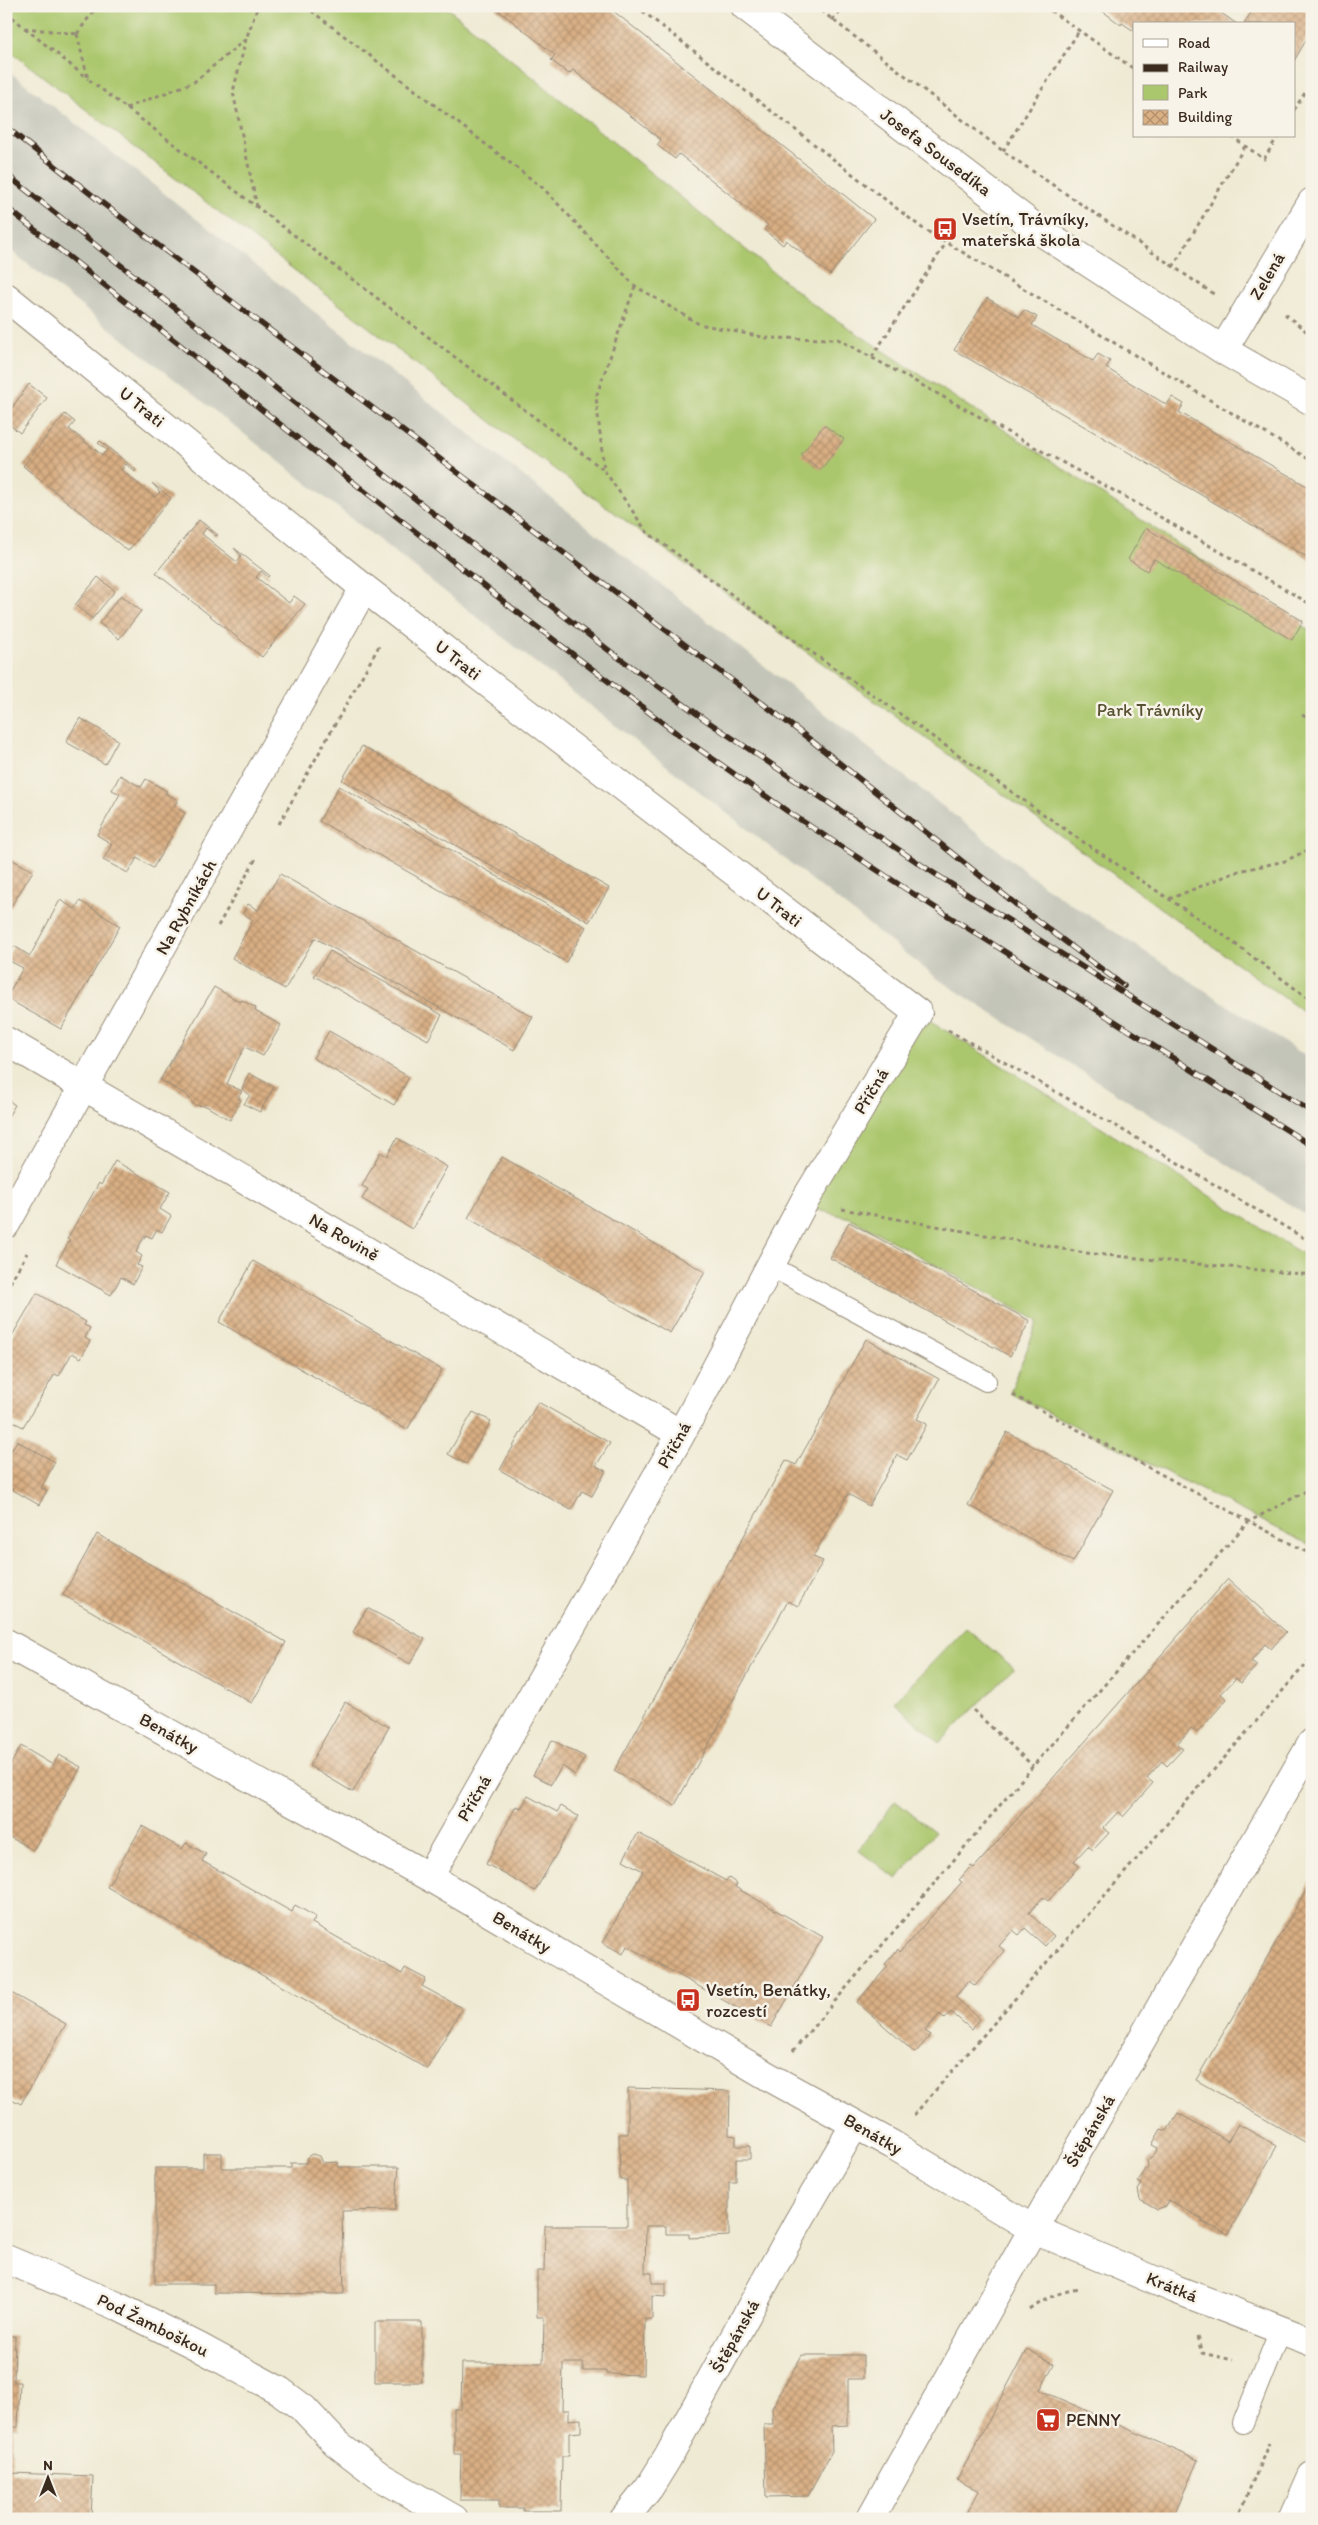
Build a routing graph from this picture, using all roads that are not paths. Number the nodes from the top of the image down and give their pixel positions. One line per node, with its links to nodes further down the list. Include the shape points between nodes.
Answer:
1 (750, 8): 4 (street, Josefa Sousedíka, via 1036,229)
2 (1312, 202): 4 (street, Zelená)
3 (6, 297): 6 (street, U Trati)
4 (1223, 350): 5 (street, Josefa Sousedíka)
5 (1312, 400)
6 (364, 588): 7 (street, U Trati); 9 (street, Na Rybníkách)
7 (918, 1014): 11 (street, Příčná, via 804,1202)
8 (6, 1041): 9 (street, Na Rovině)
9 (86, 1086): 10 (street, Na Rybníkách); 13 (street, Na Rovině)
10 (6, 1224)
11 (770, 1266): 12 (lane); 13 (street, Příčná)
12 (986, 1381)
13 (681, 1434): 16 (street, Příčná)
14 (6, 1643): 16 (street, Benátky)
15 (1312, 1743): 18 (street, Štěpánská)
16 (429, 1877): 17 (street, Benátky, via 770,2078)
17 (855, 2124): 18 (street, Benátky); 25 (street, Štěpánská, via 667,2459)
18 (1033, 2229): 20 (street, Krátká); 26 (street, Štěpánská)
19 (6, 2259): 24 (street, Pod Žamboškou, via 117,2306 199,2346 294,2400 335,2442 380,2477)
20 (1280, 2330): 21 (street, Krátká); 22 (lane)
21 (1312, 2342)
22 (1243, 2423)
23 (1312, 2476): 27 (street)
24 (454, 2519)
25 (624, 2519)
26 (870, 2519)
27 (1294, 2519)

